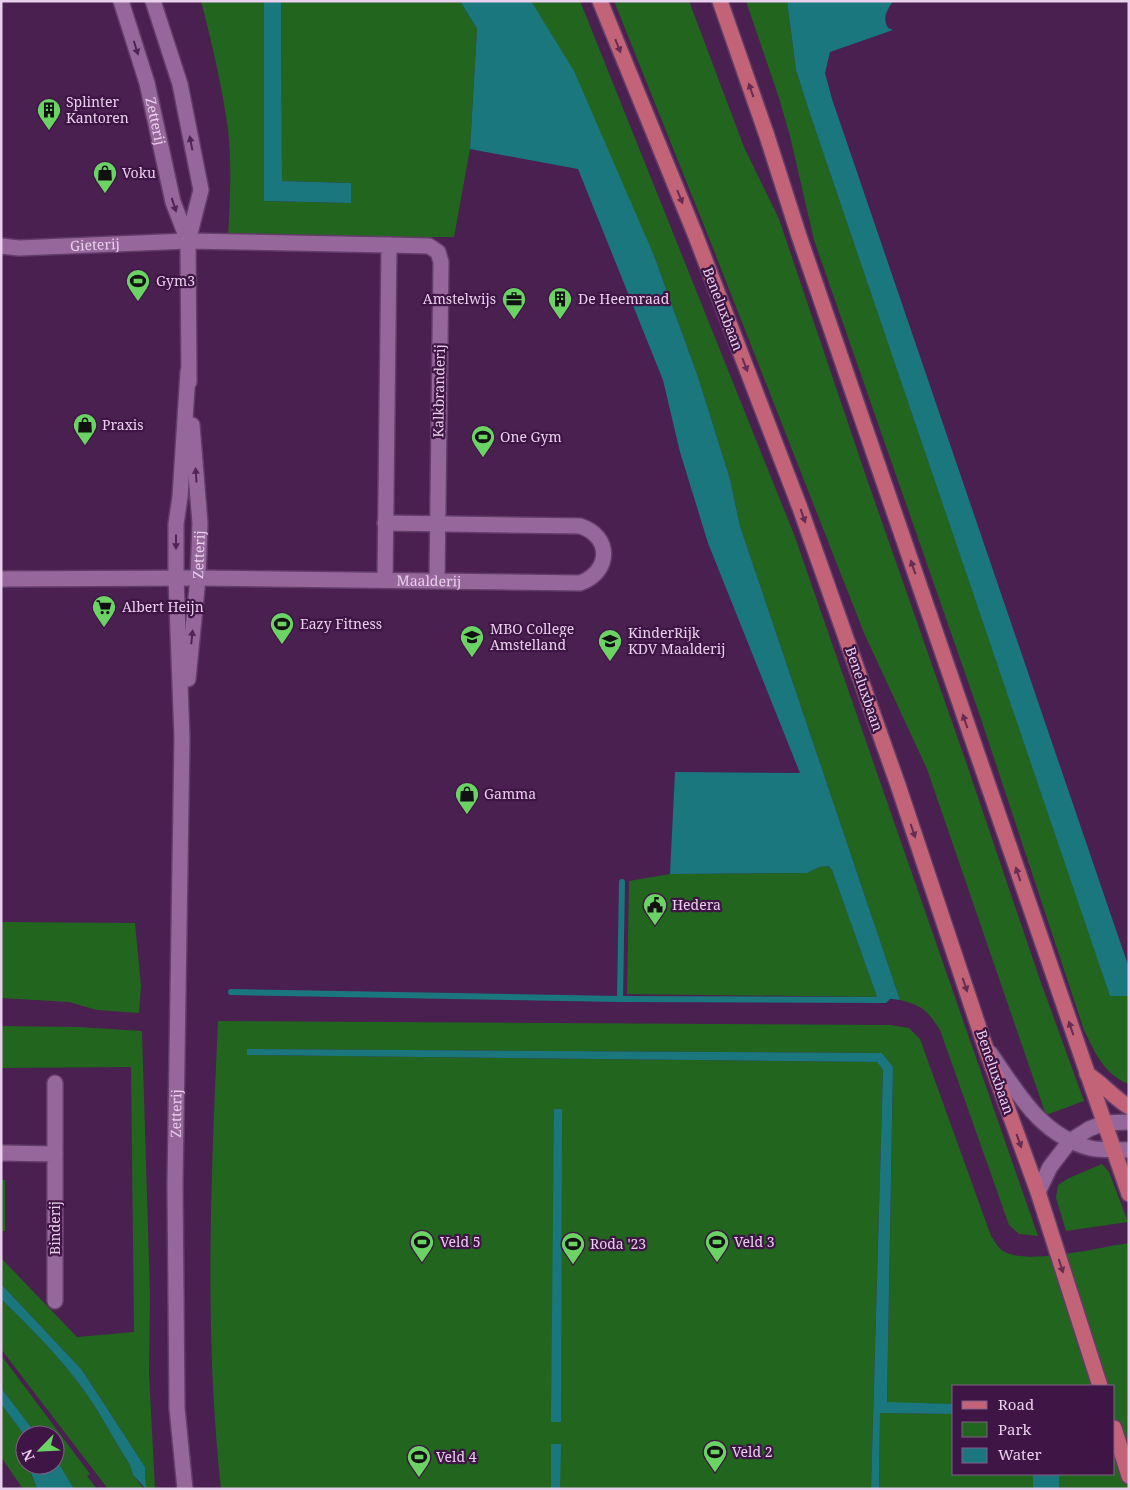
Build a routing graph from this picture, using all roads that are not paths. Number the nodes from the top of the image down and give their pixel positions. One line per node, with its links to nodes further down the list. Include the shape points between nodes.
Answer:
1 (121, 1): 5 (street, Zetterij, one-way to 5, via 147,83 173,202)
2 (153, 1): 5 (street, Zetterij, one-way to 2, via 201,190 180,84)
3 (600, 1): 17 (main road, Beneluxbaan, one-way to 17, via 695,234 800,508 898,785)
4 (720, 1): 18 (main road, one-way to 4)
5 (188, 241): 6 (street, Gieterij); 7 (street, Kalkbranderij); 8 (street, Zetterij)
6 (1, 246)
7 (389, 246): 9 (street); 10 (street, Kalkbranderij, via 429,246 438,252 441,262)
8 (188, 372): 11 (street, Zetterij, one-way to 11, via 176,524); 12 (street, Zetterij, one-way to 8, via 200,523)
9 (385, 523): 10 (street, Maalderij); 14 (street)
10 (437, 524): 15 (street, Kalkbranderij); 15 (street, Maalderij, via 580,526 600,540 604,557 594,576 580,583)
11 (176, 578): 12 (street, Maalderij); 13 (street, Maalderij); 16 (street, Zetterij)
12 (198, 578): 14 (street, Maalderij); 16 (street, Zetterij, one-way to 12)
13 (1, 579)
14 (385, 580): 15 (street, Maalderij)
15 (437, 581)
16 (182, 738): 34 (street, Zetterij, via 176,1195 177,1408)
17 (985, 1046): 23 (street, via 1031,1112); 28 (main road, Beneluxbaan, one-way to 28)
18 (1087, 1074): 20 (main road); 22 (main road)
19 (55, 1083): 27 (street, Binderij)
20 (1129, 1106)
21 (1129, 1122): 22 (street)
22 (1104, 1123): 23 (street); 24 (main road)
23 (1070, 1141): 24 (street, via 1092,1148); 28 (street, via 1050,1166)
24 (1113, 1149): 25 (street); 29 (main road)
25 (1129, 1150)
26 (1, 1154): 27 (street)
27 (55, 1154): 30 (street, Binderij)
28 (1038, 1192): 31 (main road, Beneluxbaan, one-way to 31)
29 (1129, 1194)
30 (56, 1301)
31 (1100, 1385)
32 (1115, 1431): 33 (main road)
33 (1129, 1476)
34 (185, 1489)

